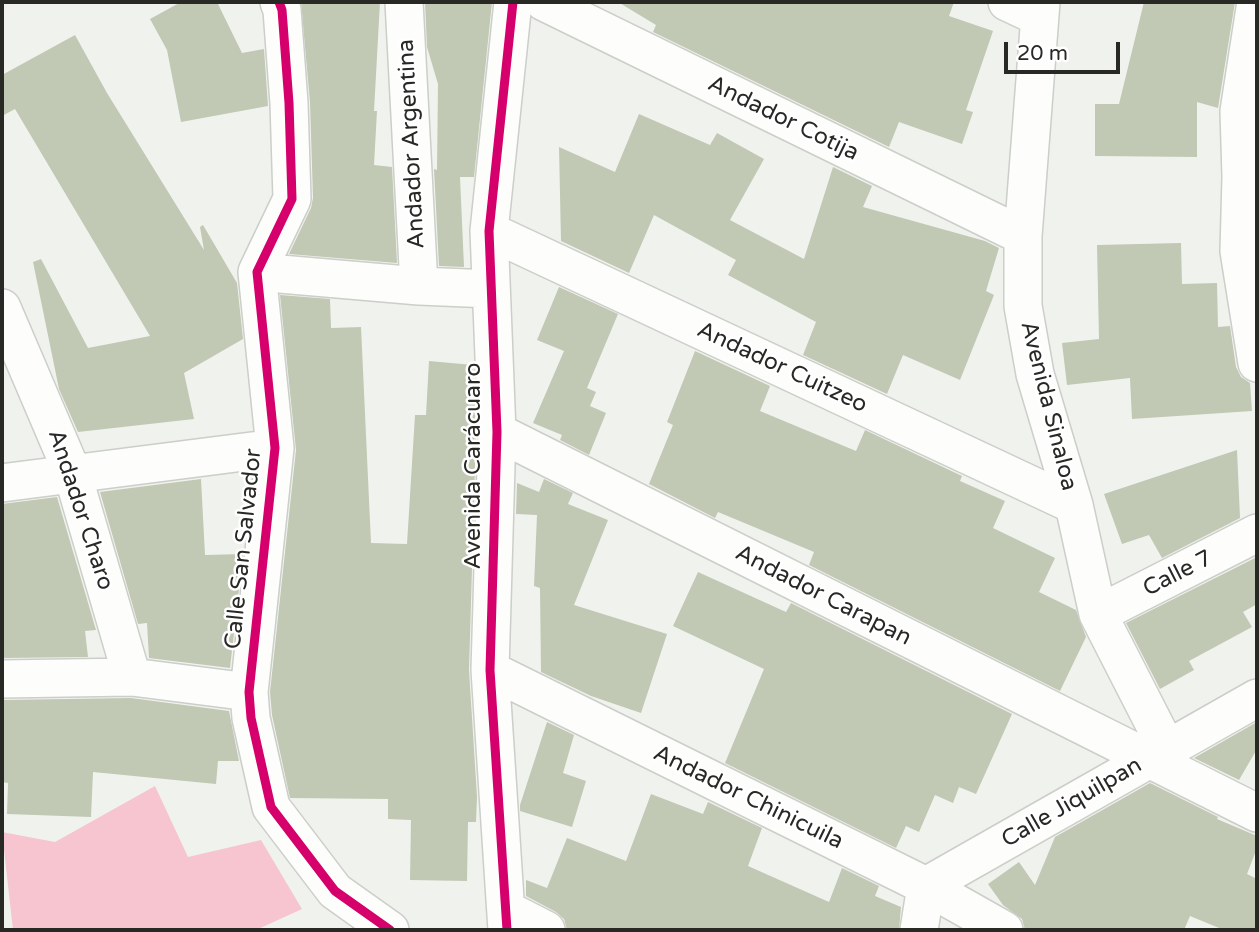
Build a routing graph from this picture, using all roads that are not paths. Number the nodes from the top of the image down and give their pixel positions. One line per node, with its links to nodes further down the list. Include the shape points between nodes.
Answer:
1 (279, 2): 11 (street, via 292,199)
2 (404, 2): 12 (street, Andador Argentina)
3 (513, 2): 8 (street, Avenida Carácuaro)
4 (544, 2): 9 (street, Andador Cotija)
5 (1007, 2): 7 (street)
6 (1256, 2): 10 (street, via 1239,111)
7 (1040, 10): 9 (street, Avenida Sinaloa)
8 (489, 231): 13 (street, Avenida Carácuaro); 20 (street, Andador Cuitzeo)
9 (1023, 236): 20 (street, Avenida Sinaloa, via 1023,306 1035,374)
10 (1248, 253): 15 (street)
11 (257, 272): 12 (street); 17 (street, Calle San Salvador)
12 (419, 286): 13 (street)
13 (491, 289): 16 (street, Avenida Carácuaro)
14 (2, 308): 18 (street, Andador Charo)
15 (1257, 363)
16 (497, 432): 23 (street, Avenida Carácuaro); 28 (street, Andador Carapan)
17 (275, 447): 18 (street); 26 (street, Calle San Salvador)
18 (72, 472): 19 (street); 24 (street, Andador Charo)
19 (2, 483)
20 (1074, 505): 22 (street, Avenida Sinaloa)
21 (1257, 533): 22 (street, Calle 7)
22 (1098, 614): 28 (street, Avenida Sinaloa)
23 (490, 670): 30 (street, Andador Chinicuila); 31 (street, Avenida Carácuaro)
24 (132, 677): 25 (street); 26 (street)
25 (2, 679)
26 (249, 692): 32 (street, Calle San Salvador, via 271,807 335,891)
27 (1257, 698): 28 (street, Calle Jiquilpan)
28 (1158, 754): 29 (street, Andador Carapan); 30 (street, Calle Jiquilpan)
29 (1257, 813)
30 (926, 886): 34 (street); 35 (street, Andador Chinicuila)
31 (507, 920): 33 (street)
32 (390, 930)
33 (546, 930)
34 (919, 930)
35 (1004, 930)

